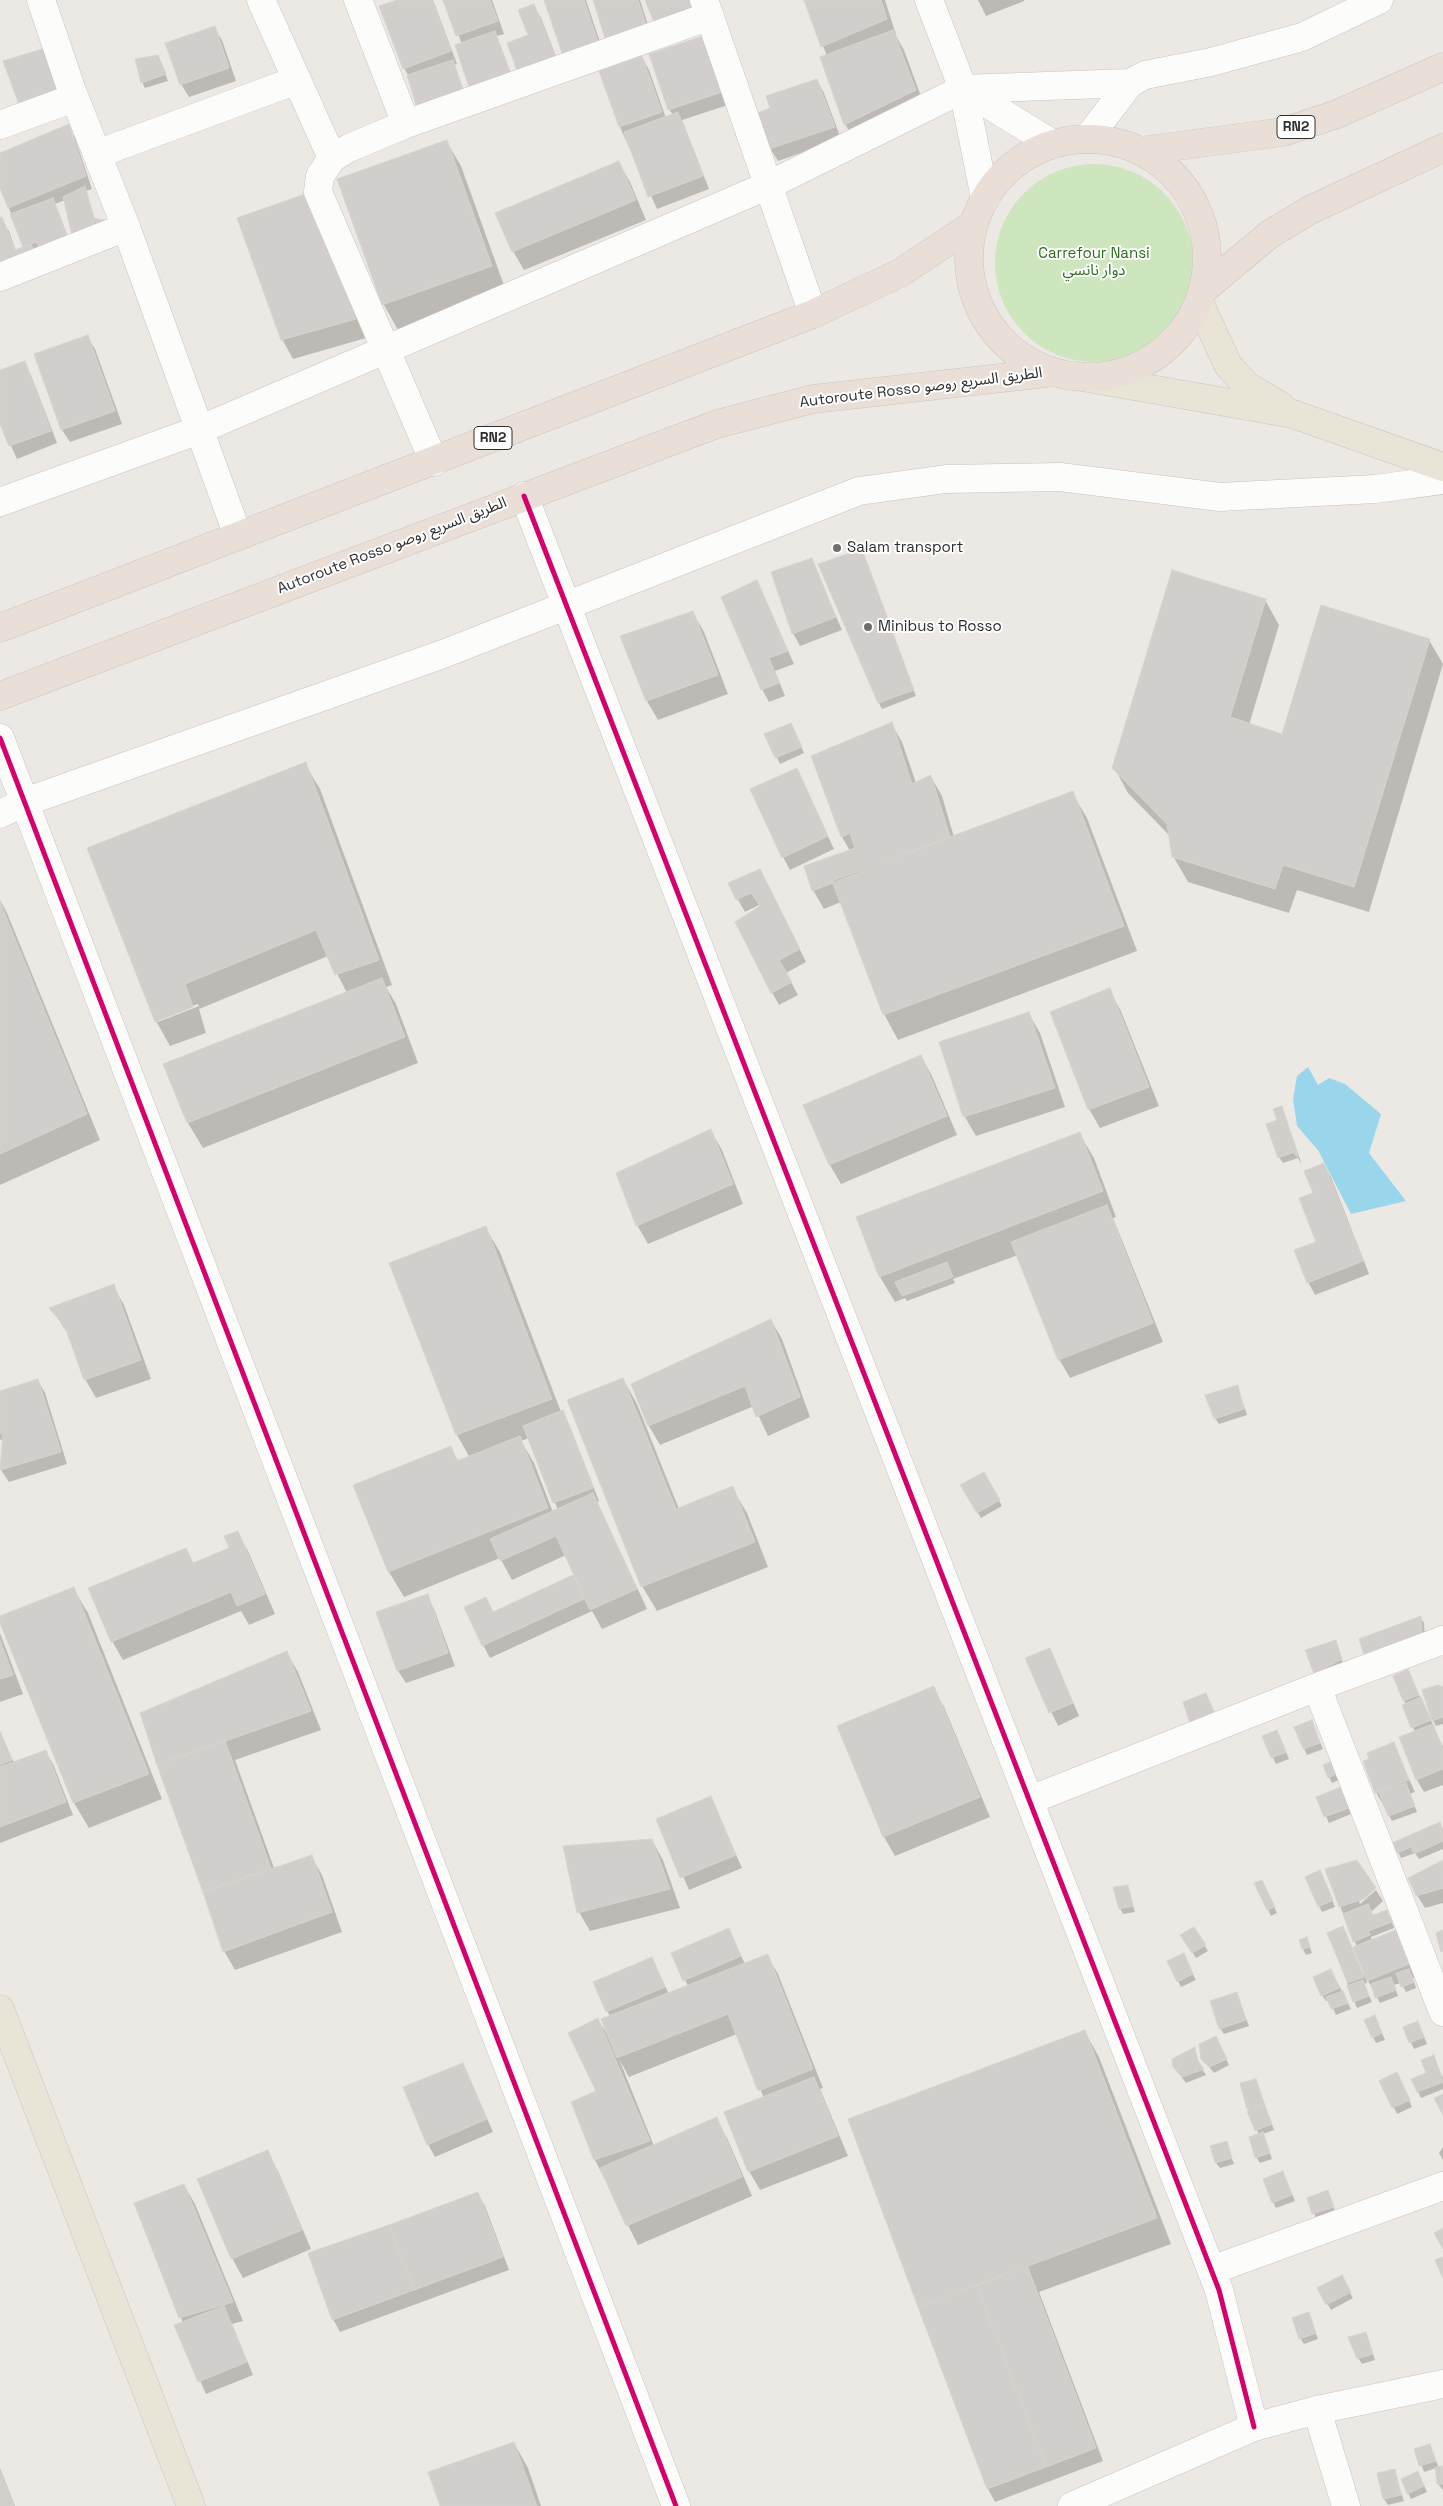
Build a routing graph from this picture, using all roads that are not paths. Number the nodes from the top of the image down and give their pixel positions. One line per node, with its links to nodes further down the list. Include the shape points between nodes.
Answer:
1 (42, 0): 11 (street)
2 (261, 0): 8 (street)
3 (358, 0): 12 (street)
4 (929, 0): 10 (street)
5 (1379, 0): 9 (street, via 1302,37 1211,62 1144,75)
6 (707, 8): 12 (street); 20 (street)
7 (1443, 67): 17 (highway, RN2, via 1338,114 1283,132)
8 (297, 80): 18 (street); 19 (street)
9 (1130, 82): 10 (street); 14 (street)
10 (963, 88): 15 (street); 20 (street); 21 (street)
11 (74, 98): 13 (street); 18 (street)
12 (406, 124): 19 (street)
13 (0, 125)
14 (1087, 138): 15 (highway); 17 (highway, via 1120,143)
15 (1053, 144): 21 (highway, via 1014,164)
16 (1443, 148): 25 (highway, via 1310,210 1270,234)
17 (1140, 151): 25 (highway, via 1173,174 1196,209 1207,248)
18 (97, 154): 23 (street)
19 (332, 158): 27 (street, via 320,176 318,192)
20 (768, 185): 26 (street); 27 (street)
21 (985, 198): 22 (highway)
22 (974, 224): 26 (highway, RN2, via 900,273); 28 (highway, via 969,265 979,305 989,324 1018,353 1036,364)
23 (126, 227): 24 (street); 30 (street)
24 (0, 276)
25 (1201, 296): 28 (highway, via 1184,330 1154,358 1117,374 1097,377); 29 (main road, via 1228,365 1247,386)
26 (813, 314): 31 (highway, RN2)
27 (386, 350): 30 (street); 31 (street)
28 (1066, 374): 29 (main road); 34 (highway, Autoroute Rosso الطريق السريع روصو, via 813,399 718,424)
29 (1293, 414): 32 (main road)
30 (199, 430): 35 (street); 36 (street)
31 (434, 462): 36 (highway, RN2)
32 (1443, 467)
33 (1443, 480): 37 (street, via 1375,489 1220,497 1060,477 946,480 878,489 859,492)
34 (524, 496): 37 (street); 39 (highway, Autoroute Rosso الطريق السريع روصو)
35 (0, 502)
36 (238, 536): 38 (highway, RN2)
37 (566, 604): 41 (street, via 443,654); 45 (street)
38 (0, 628)
39 (0, 696)
40 (0, 738): 41 (street)
41 (25, 802): 42 (street); 54 (street)
42 (0, 814)
43 (1443, 1640): 44 (street)
44 (1317, 1687): 45 (street); 47 (street)
45 (1030, 1800): 49 (street)
46 (0, 2009): 53 (main road)
47 (1443, 2012)
48 (1443, 2186): 49 (street)
49 (1212, 2270): 52 (street)
50 (1443, 2384): 51 (street)
51 (1317, 2410): 52 (street); 56 (street)
52 (1254, 2427): 55 (street)
53 (191, 2506)
54 (676, 2506)
55 (1072, 2506)
56 (1346, 2506)

